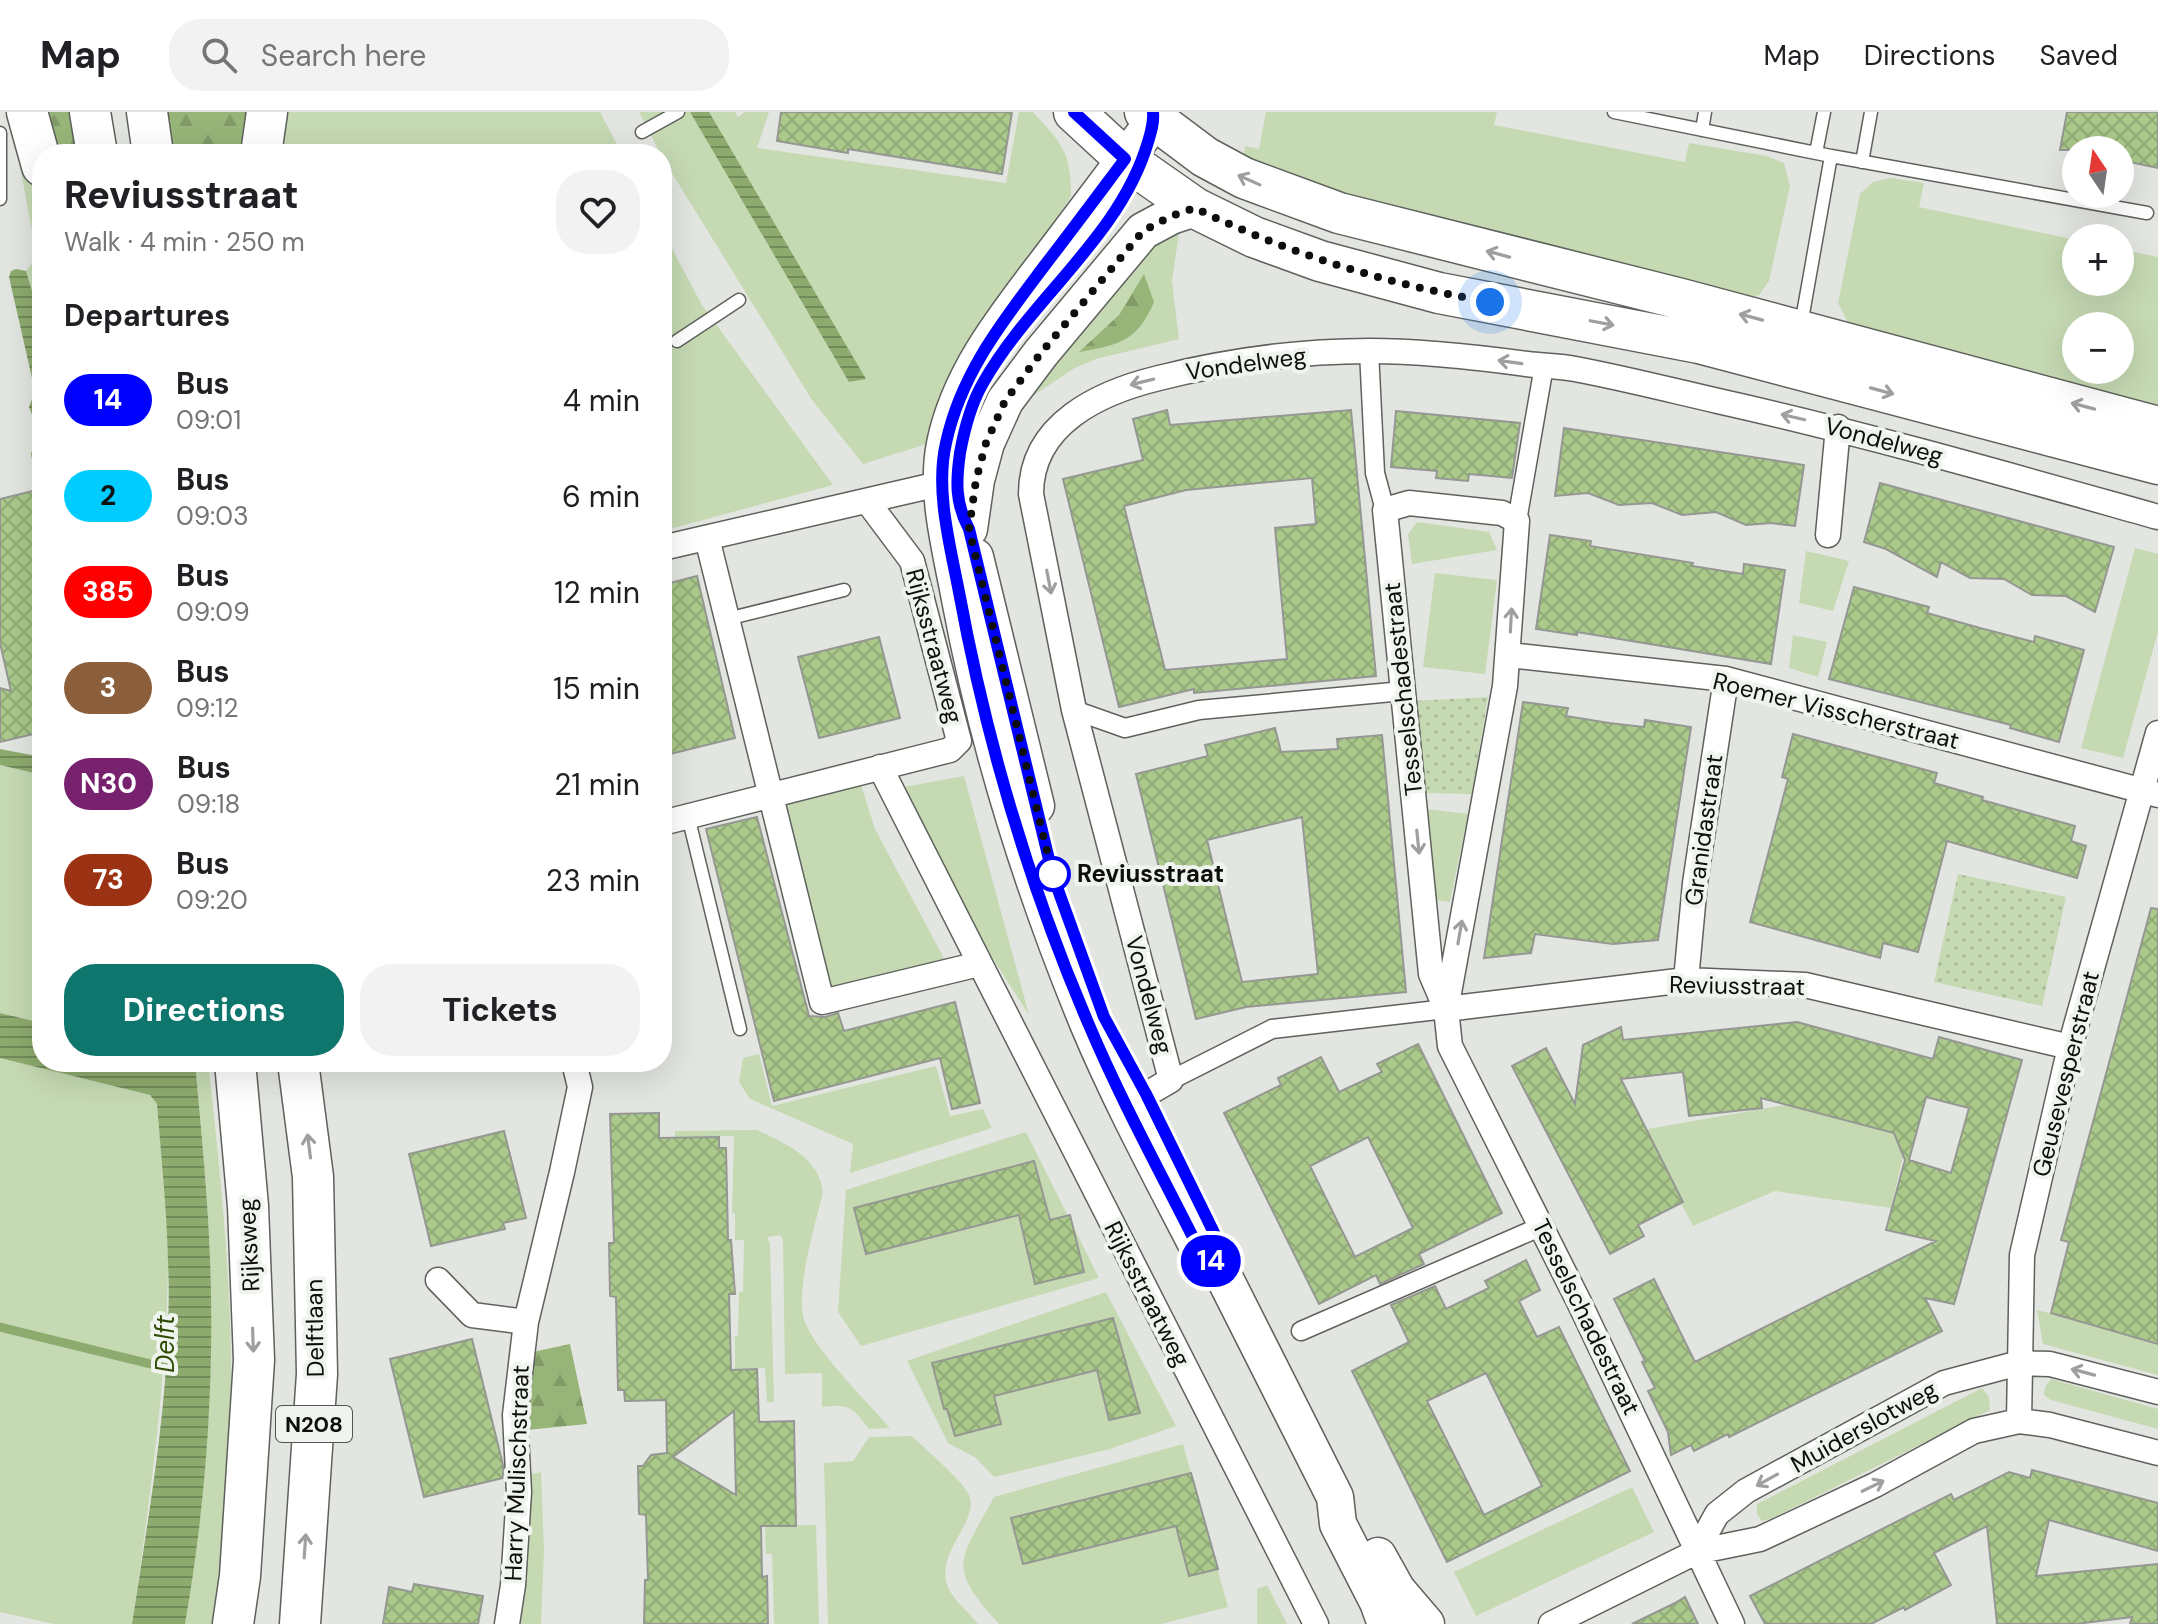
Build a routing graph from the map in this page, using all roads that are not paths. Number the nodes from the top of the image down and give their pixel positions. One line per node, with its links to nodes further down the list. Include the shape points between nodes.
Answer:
1 (27, 112): 15 (main road)
2 (90, 112): 16 (main road)
3 (147, 112): 17 (main road)
4 (267, 112): 18 (main road)
5 (678, 112): 13 (lane)
6 (1074, 112): 22 (main road, Vondelweg)
7 (1614, 112): 12 (lane)
8 (1705, 112): 12 (lane)
9 (1824, 112): 19 (lane)
10 (1871, 112): 21 (lane)
11 (1151, 115): 22 (main road, Rijksstraatweg); 28 (main road, Vondelweg, one-way to 11, via 1339,213 1244,178 1205,157)
12 (1702, 130): 19 (lane)
13 (642, 132)
14 (0, 133): 23 (lane)
15 (36, 144)
16 (95, 144)
17 (152, 144)
18 (262, 144)
19 (1816, 153): 20 (lane)
20 (1831, 156): 21 (lane); 28 (lane)
21 (1862, 162): 25 (lane)
22 (1132, 165): 24 (main road, Vondelweg); 35 (main road, Rijksstraatweg, via 1002,322 966,379 945,444)
23 (0, 199)
24 (1195, 208): 28 (main road, Vondelweg, one-way to 28, via 1320,261 1439,293 1699,343); 40 (main road, Rijksstraatweg, via 1143,231 1005,401 986,443)
25 (2147, 213)
26 (739, 300): 27 (lane)
27 (677, 341)
28 (1797, 349): 32 (main road, Vondelweg, one-way to 28); 33 (main road, Vondelweg, one-way to 33)
29 (1369, 351): 30 (street, Vondelweg, one-way to 29); 37 (street, Tesselschadestraat, via 1375,473); 49 (street, Vondelweg, one-way to 49, via 1195,369 1127,386 1057,427 1035,464 1031,494)
30 (1544, 366): 31 (street, Vondelweg, one-way to 30); 39 (street)
31 (1838, 427): 33 (street, Vondelweg); 41 (street)
32 (2158, 427)
33 (1955, 435): 34 (main road, Vondelweg); 38 (street, Vondelweg)
34 (2158, 464)
35 (949, 482): 36 (street); 40 (main road, Rijksstraatweg); 64 (main road, Rijksstraatweg, via 965,626 1035,883 1088,1024)
36 (867, 501): 42 (street); 51 (street, Rijksstraatweg, via 912,561 959,741 950,750)
37 (1385, 510): 39 (street, via 1409,503 1502,513); 48 (street, Tesselschadestraat)
38 (2158, 517)
39 (1517, 521): 46 (street, Tesselschadestraat, one-way to 39)
40 (969, 529): 64 (main road, Rijksstraatweg, via 1053,876 1104,1017)
41 (1828, 535)
42 (707, 538): 43 (street); 45 (street)
43 (672, 546)
44 (844, 590): 45 (lane)
45 (727, 619): 53 (street)
46 (1509, 655): 47 (street, Roemer Visscherstraat); 58 (street, Tesselschadestraat, one-way to 46)
47 (1726, 679): 52 (street, Roemer Visscherstraat); 57 (street, Granidastraat)
48 (1403, 691): 49 (street, via 1199,710 1125,728); 58 (street, Tesselschadestraat, one-way to 58, via 1431,974)
49 (1074, 710): 64 (street, Vondelweg)
50 (2158, 733): 52 (street, Geusevesperstraat)
51 (880, 767): 53 (street); 56 (street, Rijksstraatweg)
52 (2150, 793): 60 (street, Geusevesperstraat)
53 (770, 794): 54 (street); 56 (street, via 822,1002)
54 (688, 816): 55 (street); 59 (lane)
55 (672, 820)
56 (979, 964): 78 (street, Rijksstraatweg)
57 (1686, 980): 58 (street, Reviusstraat); 60 (street, Reviusstraat, via 1805,985)
58 (1446, 1009): 64 (street, via 1272,1029); 65 (street, Tesselschadestraat, via 1450,1046)
59 (740, 1029)
60 (2070, 1047): 69 (street, Geusevesperstraat, via 2022,1255)
61 (236, 1072): 75 (main road, Rijksweg / N208, one-way to 75, via 254,1360)
62 (299, 1072): 76 (main road, Delftlaan / N208, one-way to 62, via 317,1374 313,1177)
63 (576, 1072): 67 (street, Harry Mulischstraat, via 580,1087)
64 (1148, 1093): 73 (main road, Rijksstraatweg, via 1201,1253 1220,1269)
65 (1542, 1226): 68 (street); 74 (street, Tesselschadestraat)
66 (438, 1280): 67 (street, via 472,1315)
67 (526, 1322): 77 (street, Harry Mulischstraat, via 515,1415 519,1492)
68 (1301, 1331)
69 (2019, 1363): 70 (street, Muiderslotweg, one-way to 69, via 2050,1364); 71 (street, Geusevesperstraat); 74 (street, Muiderslotweg, one-way to 74, via 1944,1383 1746,1491 1717,1514)
70 (2158, 1392)
71 (2019, 1421): 72 (street); 74 (street, one-way to 71, via 1760,1539 1974,1431)
72 (2158, 1453)
73 (1335, 1497): 79 (main road, Rijksstraatweg, via 1338,1524); 80 (main road, Rijksstraatweg, via 1356,1515 1397,1590)
74 (1696, 1552): 81 (street); 82 (street, Tesselschadestraat)
75 (233, 1624)
76 (300, 1624)
77 (507, 1624)
78 (1316, 1624)
79 (1386, 1624)
80 (1426, 1624)
81 (1551, 1624)
82 (1732, 1624)

